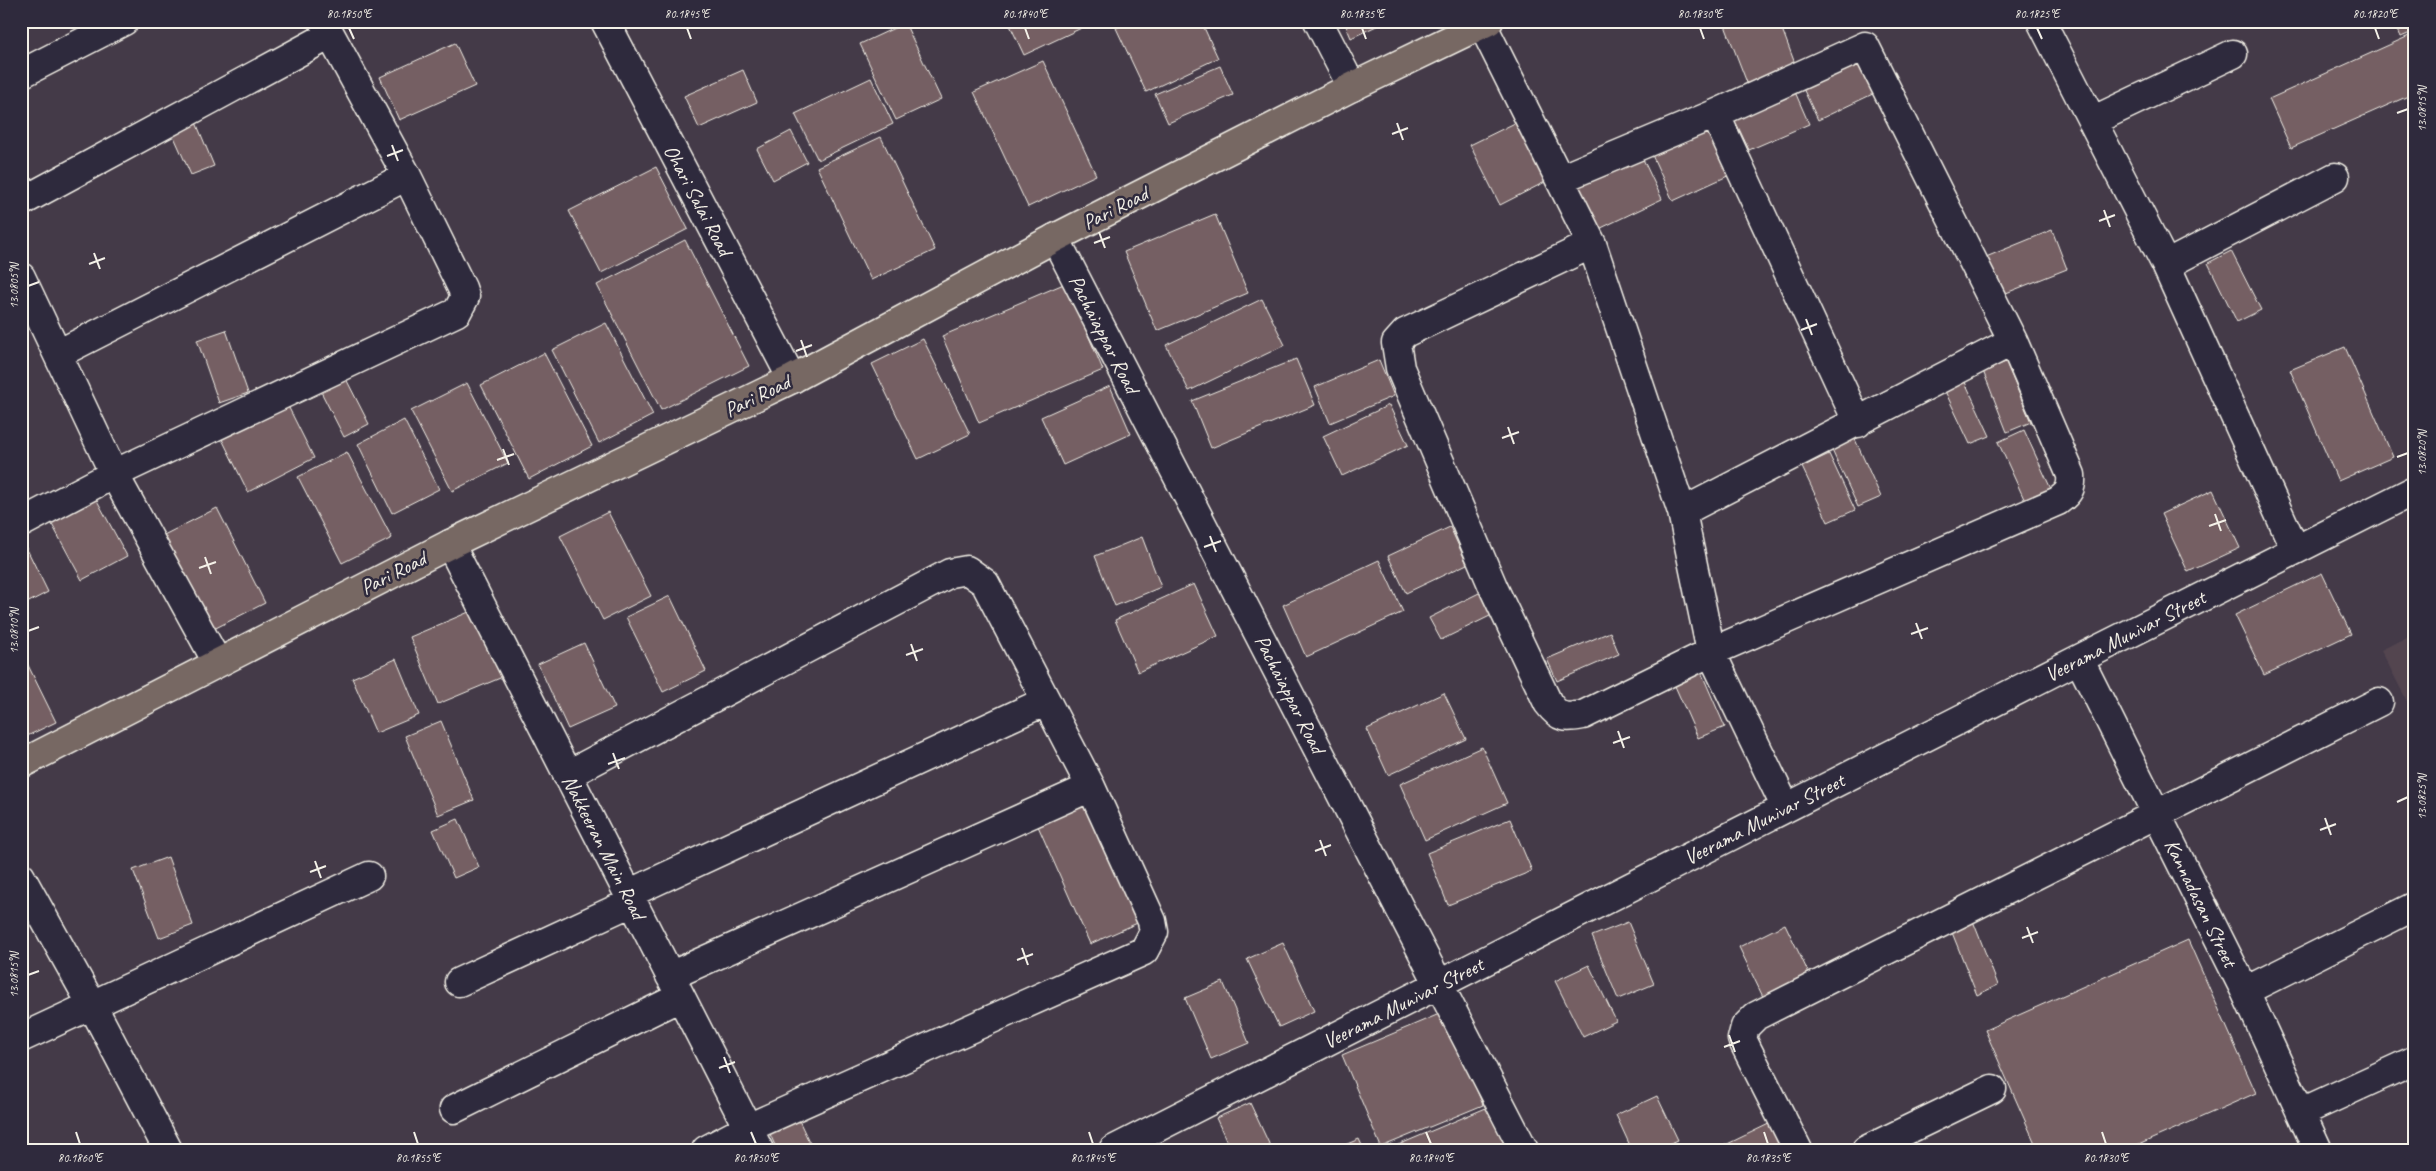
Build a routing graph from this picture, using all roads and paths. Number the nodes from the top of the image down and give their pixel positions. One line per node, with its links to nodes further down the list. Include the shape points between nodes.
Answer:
1 (124, 21): 8 (street)
2 (605, 21): 22 (street, Ohari Salai Road)
3 (1318, 21): 9 (street)
4 (2041, 21): 11 (street)
5 (1486, 23): 9 (main road, Pari Road); 14 (street)
6 (326, 28): 12 (street); 15 (street)
7 (2233, 54): 11 (street)
8 (21, 74)
9 (1352, 87): 16 (main road, Pari Road)
10 (1715, 114): 14 (street); 20 (street, via 1865,46); 23 (street)
11 (2092, 121): 18 (street)
12 (407, 176): 21 (street); 24 (street, via 462,288 465,297 457,312)
13 (2335, 177): 18 (street)
14 (1560, 179): 17 (street)
15 (21, 202)
16 (1055, 238): 22 (main road, Pari Road); 45 (street, Pachaiappar Road)
17 (1592, 244): 26 (street); 30 (street, via 1405,333 1396,344 1400,368 1494,589 1548,703 1556,713 1567,718 1583,715)
18 (2166, 265): 29 (street)
19 (21, 277): 21 (street)
20 (2013, 341): 23 (street); 30 (street, via 2071,475 2072,487 2066,495)
21 (58, 354): 24 (street)
22 (792, 380): 28 (main road, Pari Road)
23 (1858, 422): 26 (street)
24 (114, 474): 27 (street); 32 (street)
25 (2415, 490): 29 (street, Veerama Munivar Street)
26 (1682, 512): 30 (street)
27 (21, 524)
28 (450, 544): 32 (main road, Pari Road); 36 (street, Nakkeeran Main Road)
29 (2296, 549): 31 (street, Veerama Munivar Street)
30 (1711, 652): 38 (street)
31 (2079, 658): 38 (street, Veerama Munivar Street); 39 (street, Kannadasan Street)
32 (217, 662): 35 (main road, Pari Road)
33 (1046, 701): 36 (street, via 985,583 967,570 950,574); 37 (street); 42 (street)
34 (2379, 702): 39 (street)
35 (21, 764)
36 (567, 775): 42 (street, Nakkeeran Main Road)
37 (1090, 787): 46 (street); 54 (street, via 1152,920 1154,932 1144,950)
38 (1786, 808): 45 (street, Veerama Munivar Street)
39 (2157, 814): 47 (street, Kannadasan Street); 59 (street, via 1756,1016 1745,1027 1742,1038)
40 (369, 876): 48 (street)
41 (21, 877): 48 (street)
42 (630, 898): 44 (street); 46 (street, Nakkeeran Main Road)
43 (2415, 906): 47 (street)
44 (459, 982)
45 (1439, 985): 57 (street, Veerama Munivar Street); 58 (street, Pachaiappar Road)
46 (675, 986): 52 (street); 54 (street, Nakkeeran Main Road)
47 (2245, 991): 53 (street, Kannadasan Street)
48 (92, 1005): 49 (street); 55 (street)
49 (21, 1038)
50 (2415, 1060): 53 (street)
51 (1992, 1089): 60 (street)
52 (454, 1109)
53 (2302, 1112): 61 (street, Kannadasan Street)
54 (753, 1139): 56 (street)
55 (168, 1150)
56 (706, 1150)
57 (1113, 1150)
58 (1524, 1150)
59 (1798, 1150)
60 (1866, 1150)
61 (2318, 1150)

